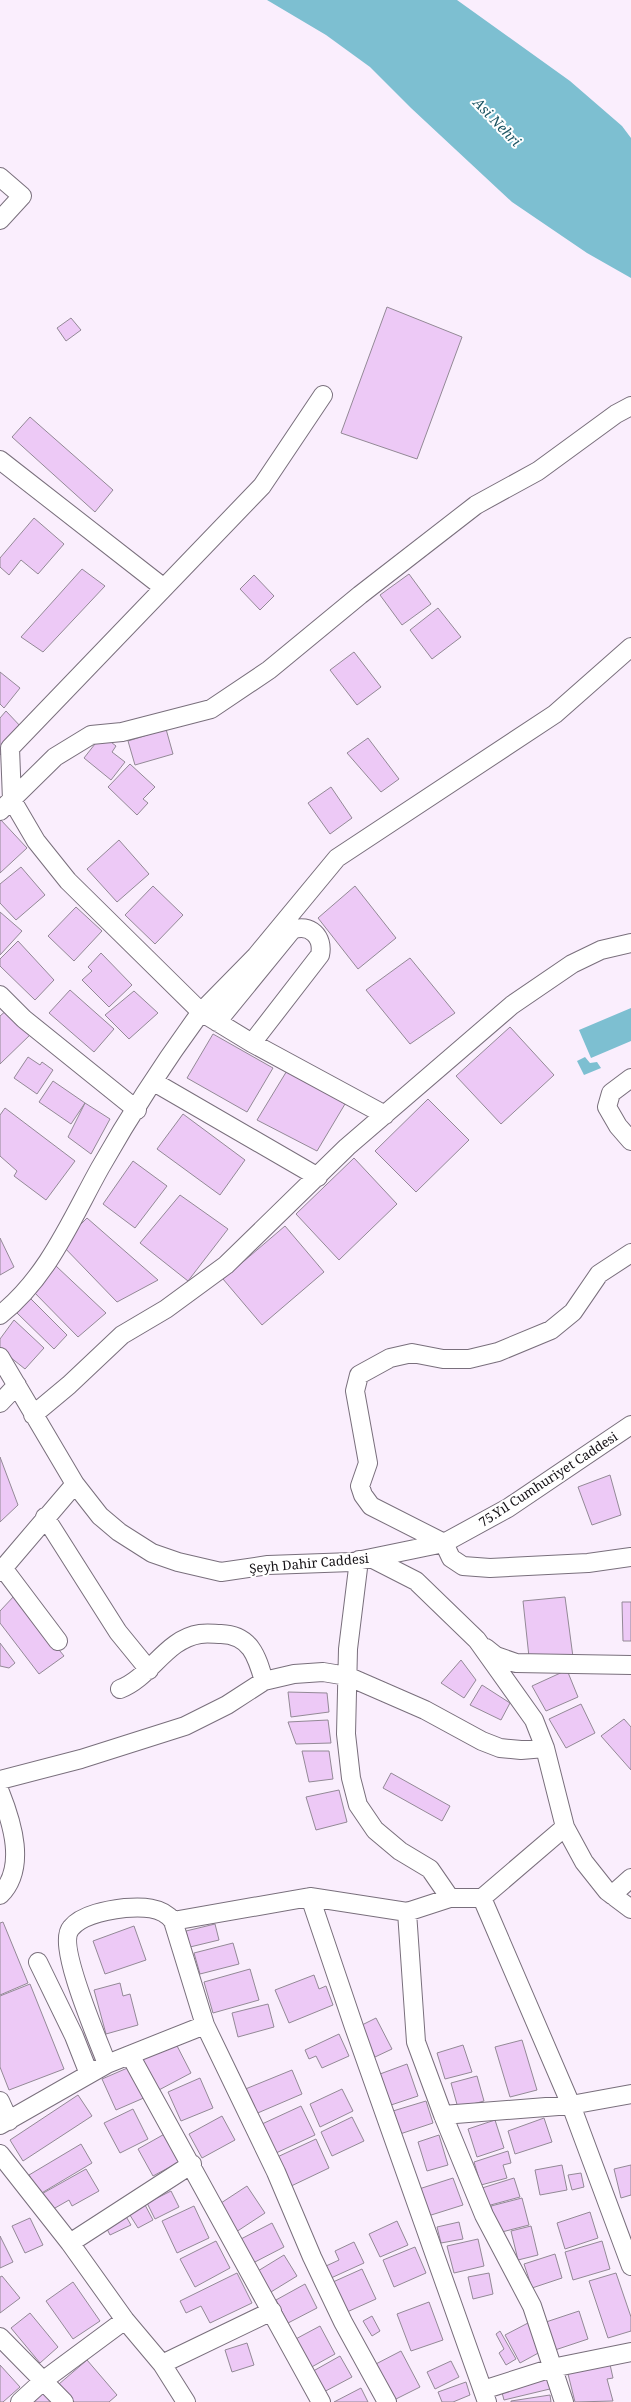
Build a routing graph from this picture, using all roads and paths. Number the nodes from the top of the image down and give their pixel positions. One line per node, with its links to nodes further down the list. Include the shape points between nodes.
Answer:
1 (0, 177): 2 (street, via 22,196)
2 (0, 220)
3 (323, 395): 6 (street, via 262,486)
4 (631, 406): 8 (street, via 616,414 538,472 476,505 269,670 211,709 122,732 91,735 55,756)
5 (0, 460): 6 (street)
6 (164, 588): 8 (street, via 10,748)
7 (631, 647): 11 (street, via 555,714 337,858 256,956)
8 (6, 805): 11 (street, via 68,881)
9 (631, 943): 17 (street, via 601,950 572,964 512,1005)
10 (0, 995): 16 (street, via 24,1019)
11 (201, 1012): 12 (street); 15 (street)
12 (217, 1022): 13 (street); 13 (street, via 292,930 309,929 321,943 320,955)
13 (252, 1043): 17 (street)
14 (631, 1078): 18 (street, via 611,1093 607,1107)
15 (154, 1082): 16 (street); 19 (street)
16 (137, 1110): 21 (street, via 101,1166 49,1262 27,1291)
17 (385, 1114): 19 (street)
18 (631, 1141)
19 (318, 1177): 25 (street, via 226,1265 166,1309 122,1335)
20 (631, 1253): 29 (street, via 599,1274 573,1312 551,1330 498,1352 469,1359 443,1359 412,1353 390,1358 359,1375 355,1391 368,1463 360,1486 362,1495 371,1506)
21 (0, 1315)
22 (0, 1357): 23 (street, Şeyh Dahir Caddesi)
23 (17, 1385): 24 (street); 25 (street, Şeyh Dahir Caddesi)
24 (0, 1403)
25 (33, 1415): 27 (street, Şeyh Dahir Caddesi)
26 (631, 1425): 29 (street, 75.Yıl Cumhuriyet Caddesi, via 508,1508)
27 (75, 1484): 28 (street); 31 (street, Şeyh Dahir Caddesi, via 100,1516 119,1532 152,1552 178,1562 221,1572 268,1565)
28 (45, 1517): 32 (street); 36 (street, via 118,1632)
29 (444, 1543): 30 (street, via 451,1558 463,1566 490,1568 588,1563); 31 (street, Şeyh Dahir Caddesi)
30 (631, 1557)
31 (365, 1559): 33 (street, via 416,1581); 37 (street)
32 (2, 1570): 34 (street)
33 (477, 1640): 35 (street, via 496,1656 516,1663); 40 (street, via 534,1720)
34 (58, 1641)
35 (631, 1665)
36 (149, 1670): 38 (street, via 182,1640 200,1634 231,1634 250,1645 258,1660); 39 (street)
37 (347, 1676): 38 (street, via 323,1672 294,1674); 40 (street, via 425,1710 500,1748); 48 (street, via 346,1734 351,1778 358,1805 375,1830 400,1851 430,1870)
38 (264, 1681): 41 (street, via 228,1705 185,1726 82,1759)
39 (120, 1689)
40 (545, 1748): 43 (street)
41 (0, 1780)
42 (0, 1792): 45 (street, via 12,1822 15,1842 10,1879)
43 (565, 1827): 46 (street, via 584,1862); 49 (street)
44 (631, 1878): 46 (street)
45 (0, 1895)
46 (612, 1895): 50 (street)
47 (310, 1897): 51 (street); 52 (street); 74 (street)
48 (450, 1898): 49 (street); 51 (street)
49 (482, 1898): 60 (street)
50 (631, 1909)
51 (407, 1912): 61 (street, via 416,2042)
52 (173, 1921): 54 (street); 56 (street, via 158,1910 126,1908 107,1911 82,1920 70,1928 67,1938 69,1961)
53 (38, 1962): 57 (street, via 74,2036)
54 (205, 2025): 55 (street); 79 (street, via 276,2172 312,2257)
55 (130, 2054): 56 (street); 64 (street)
56 (107, 2064): 57 (street)
57 (89, 2074): 62 (street)
58 (631, 2094): 60 (street)
59 (0, 2101): 62 (street)
60 (571, 2105): 61 (street); 66 (street)
61 (443, 2116): 72 (street, via 484,2215 532,2306)
62 (5, 2123)
63 (0, 2154): 65 (street)
64 (192, 2164): 65 (street); 67 (street)
65 (70, 2243): 68 (street)
66 (631, 2266)
67 (272, 2311): 71 (street); 78 (street)
68 (125, 2320): 71 (street); 73 (street)
69 (0, 2337): 73 (street)
70 (631, 2352): 72 (street)
71 (162, 2364): 77 (street)
72 (552, 2368): 74 (street); 80 (street)
73 (44, 2380): 75 (street); 76 (street)
74 (485, 2396)
75 (20, 2402)
76 (64, 2402)
77 (186, 2402)
78 (321, 2402)
79 (387, 2402)
80 (564, 2402)

